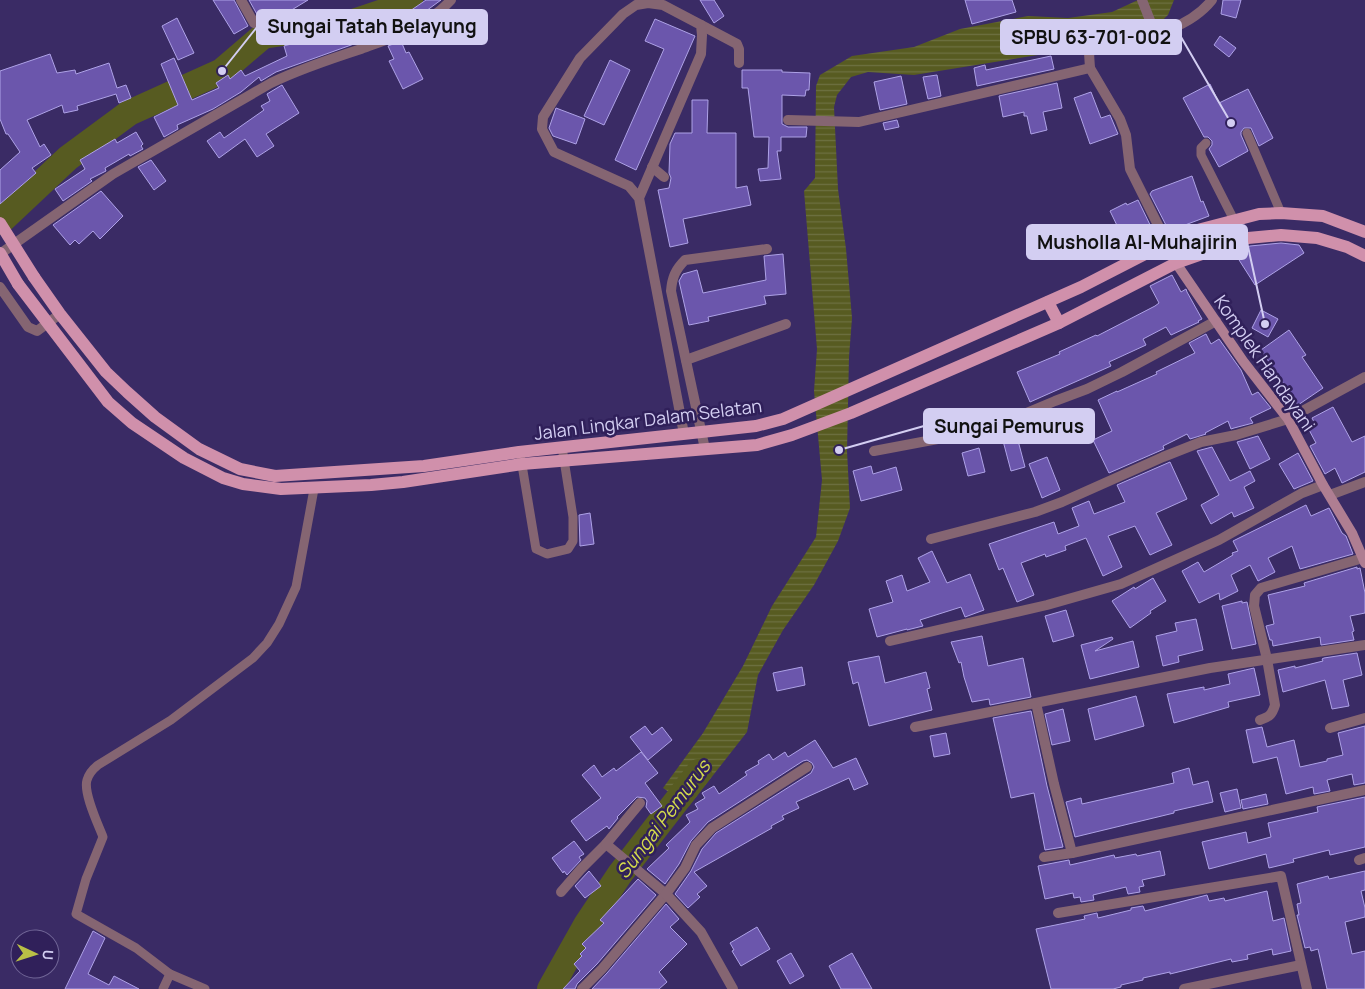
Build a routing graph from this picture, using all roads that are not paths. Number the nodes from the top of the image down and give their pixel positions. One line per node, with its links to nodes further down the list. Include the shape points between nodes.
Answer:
1 (241, 0): 5 (street)
2 (451, 0): 22 (street, via 425,22 397,36 271,83 113,174)
3 (1142, 0): 7 (street)
4 (1212, 0): 7 (street, via 1188,22)
5 (254, 23)
6 (701, 25): 8 (street, via 737,44); 13 (street, via 701,54); 15 (street, via 663,5 636,5 580,58 543,117 542,129 554,152 629,186)
7 (1154, 31): 9 (street, via 1092,50 1088,59)
8 (739, 63)
9 (1090, 68): 10 (street, via 859,122); 20 (street, via 1120,119 1126,135 1130,169)
10 (788, 120)
11 (1247, 133): 16 (lane)
12 (1206, 143): 17 (lane, via 1201,148 1201,155)
13 (652, 167): 14 (street); 15 (street)
14 (664, 177)
15 (640, 198): 38 (street)
16 (1281, 213): 17 (main road, Jalan Lingkar Dalam Selatan); 19 (main road, Jalan Lingkar Dalam Selatan, via 1323,216)
17 (1234, 220): 20 (main road, Jalan Lingkar Dalam Selatan, via 1186,233)
18 (0, 223): 27 (main road, Jalan Lingkar Dalam Selatan, bridge)
19 (1365, 232)
20 (1167, 243): 26 (main road, Jalan Lingkar Dalam Selatan)
21 (767, 249): 32 (street, via 684,260 674,272 671,291)
22 (0, 254): 29 (main road, Jalan Lingkar Dalam Selatan, bridge)
23 (1365, 256): 24 (main road, Jalan Lingkar Dalam Selatan, via 1317,238 1281,235 1248,238)
24 (1176, 263): 28 (street, Komplek Handayani); 30 (main road, Jalan Lingkar Dalam Selatan)
25 (0, 287): 29 (street, via 28,327 37,331)
26 (1048, 302): 30 (main road); 37 (main road, Jalan Lingkar Dalam Selatan, via 784,420)
27 (60, 314): 29 (street); 34 (main road, Jalan Lingkar Dalam Selatan, via 106,372)
28 (1216, 321): 36 (street, Komplek Handayani); 41 (street, via 1087,389 1003,423 980,431)
29 (48, 323): 35 (main road, Jalan Lingkar Dalam Selatan, via 108,402)
30 (1059, 323): 40 (main road, Jalan Lingkar Dalam Selatan, via 792,435 757,445)
31 (786, 324): 32 (street)
32 (686, 360): 37 (street)
33 (1365, 377): 36 (street)
34 (140, 404): 35 (main road); 42 (main road, Jalan Lingkar Dalam Selatan, via 199,449 240,469 275,476)
35 (126, 418): 46 (main road, Jalan Lingkar Dalam Selatan, via 184,458 222,478 281,489)
36 (1288, 419): 45 (street, Komplek Handayani); 48 (street, via 1201,442 1035,512)
37 (702, 432): 38 (main road, Jalan Lingkar Dalam Selatan); 40 (street)
38 (684, 434): 39 (main road, Jalan Lingkar Dalam Selatan)
39 (562, 447): 42 (main road, Jalan Lingkar Dalam Selatan); 43 (lane)
40 (705, 449): 43 (main road, Jalan Lingkar Dalam Selatan)
41 (874, 451)
42 (520, 458): 43 (main road, Jalan Lingkar Dalam Selatan); 43 (lane, via 536,549 547,554 568,549 573,541); 46 (main road, Jalan Lingkar Dalam Selatan, via 403,482)
43 (565, 462)
44 (1365, 482): 47 (street)
45 (1323, 485): 47 (street, Komplek Handayani); 50 (street, via 1302,493 1219,540 1121,584 1048,605)
46 (314, 489): 68 (lane, via 296,587 267,643 253,658 171,720 98,765 86,782 103,837 76,914 136,948)
47 (1330, 494): 49 (street, Komplek Handayani)
48 (932, 539)
49 (1364, 561): 52 (street, via 1258,590 1254,606)
50 (890, 642)
51 (1365, 646): 52 (street)
52 (1267, 659): 53 (street); 55 (street, via 1275,705 1269,717)
53 (1036, 704): 56 (street); 62 (street)
54 (1365, 718): 57 (street)
55 (1260, 720)
56 (915, 727)
57 (1330, 728)
58 (807, 767): 65 (street, via 712,828 696,845 685,868)
59 (1365, 790): 62 (street)
60 (640, 803): 61 (street)
61 (606, 844): 64 (street); 65 (street)
62 (1072, 852): 63 (street)
63 (1044, 857)
64 (561, 892)
65 (666, 894): 71 (street); 72 (street, via 701,932)
66 (1058, 913): 67 (street, via 1281,876)
67 (1302, 965): 73 (street); 74 (street)
68 (170, 974): 69 (lane); 70 (lane)
69 (163, 989)
70 (205, 989)
71 (582, 989)
72 (734, 989)
73 (1184, 989)
74 (1307, 989)

